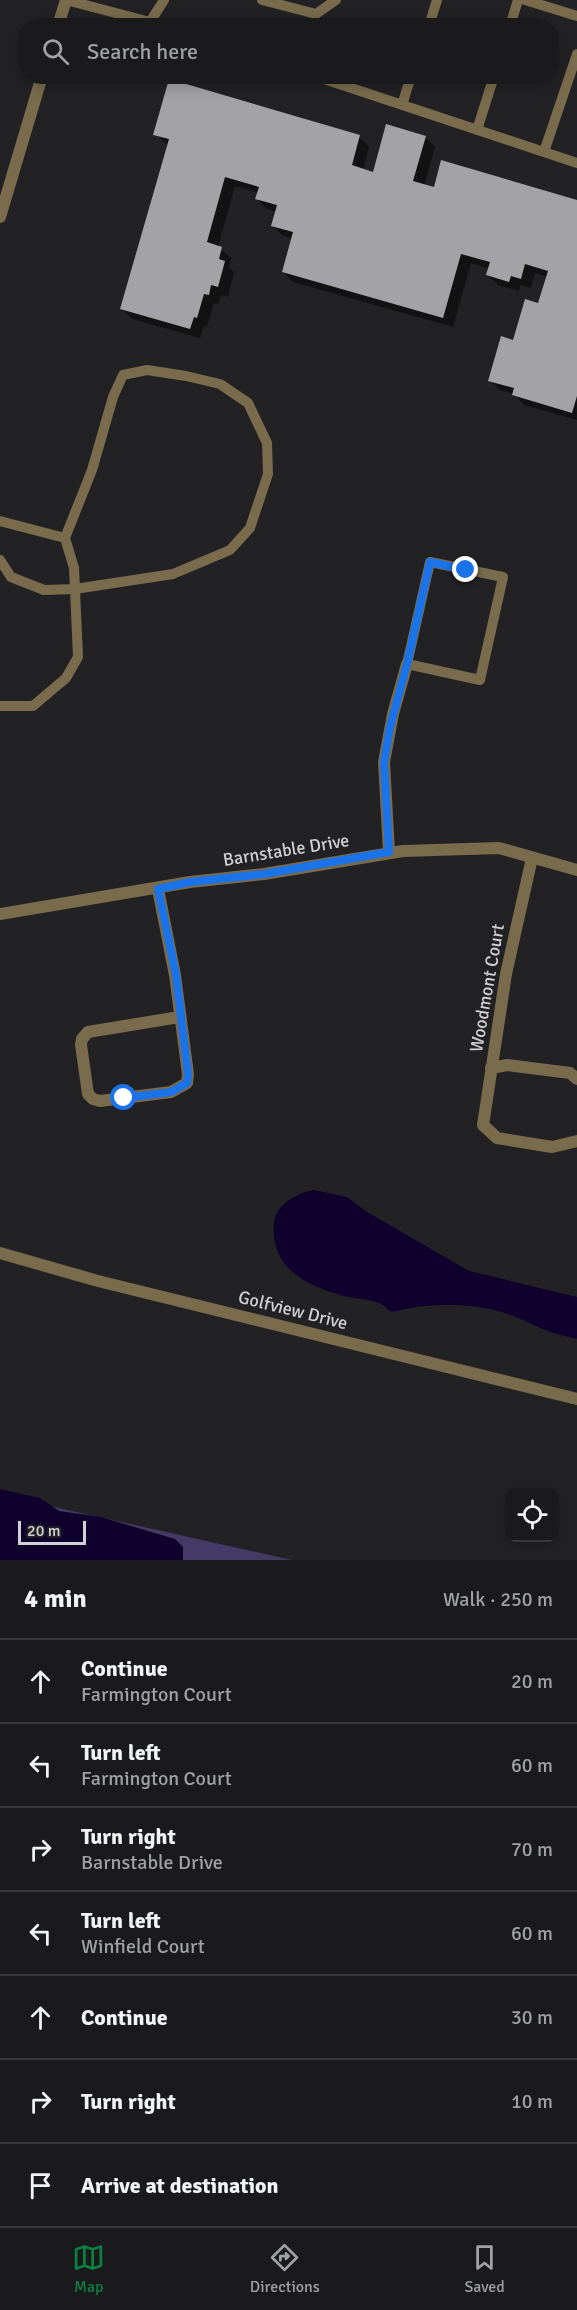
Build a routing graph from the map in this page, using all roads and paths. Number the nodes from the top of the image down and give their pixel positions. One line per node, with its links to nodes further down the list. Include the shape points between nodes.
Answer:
1 (66, 0): 11 (street); 12 (lane)
2 (164, 0): 13 (lane)
3 (262, 0): 9 (lane)
4 (321, 0): 9 (lane)
5 (336, 0): 9 (lane)
6 (437, 0): 14 (lane)
7 (518, 0): 15 (lane)
8 (525, 0): 10 (lane)
9 (316, 15)
10 (577, 16)
11 (60, 18)
12 (135, 18)
13 (153, 18)
14 (431, 18)
15 (512, 18)
16 (577, 54): 23 (lane)
17 (40, 84): 25 (street)
18 (339, 84): 21 (lane)
19 (409, 84): 21 (lane)
20 (491, 84): 22 (lane)
21 (402, 105): 22 (lane)
22 (477, 130): 23 (lane)
23 (544, 152): 24 (lane)
24 (577, 163)
25 (0, 217)
26 (0, 520): 27 (lane)
27 (65, 538): 29 (lane, via 74,568); 29 (lane, via 123,375 147,370 186,376 220,384 248,403 267,443 268,474 250,528 237,543 230,550 173,574)
28 (0, 560): 29 (lane, via 11,578 44,590)
29 (75, 589): 31 (lane, via 78,657 66,678 33,706)
30 (407, 664): 30 (lane, via 480,680 503,577 430,562); 32 (street, via 384,762)
31 (0, 706)
32 (389, 852): 33 (street, Barnstable Drive, via 499,848); 35 (street, Barnstable Drive)
33 (532, 858): 34 (street, Barnstable Drive); 38 (street, Woodmont Court, via 506,974)
34 (577, 870)
35 (158, 889): 36 (street, Barnstable Drive); 37 (street, via 170,941)
36 (0, 914)
37 (179, 1017): 37 (street, via 187,1083 171,1092 100,1101 87,1094 81,1045 88,1032)
38 (491, 1068): 39 (street, via 507,1065 570,1073); 40 (street, Woodmont Court, via 483,1125 497,1138 552,1147)
39 (577, 1079)
40 (577, 1141)
41 (0, 1253): 42 (street, Golfview Drive, via 98,1281)
42 (577, 1399)

